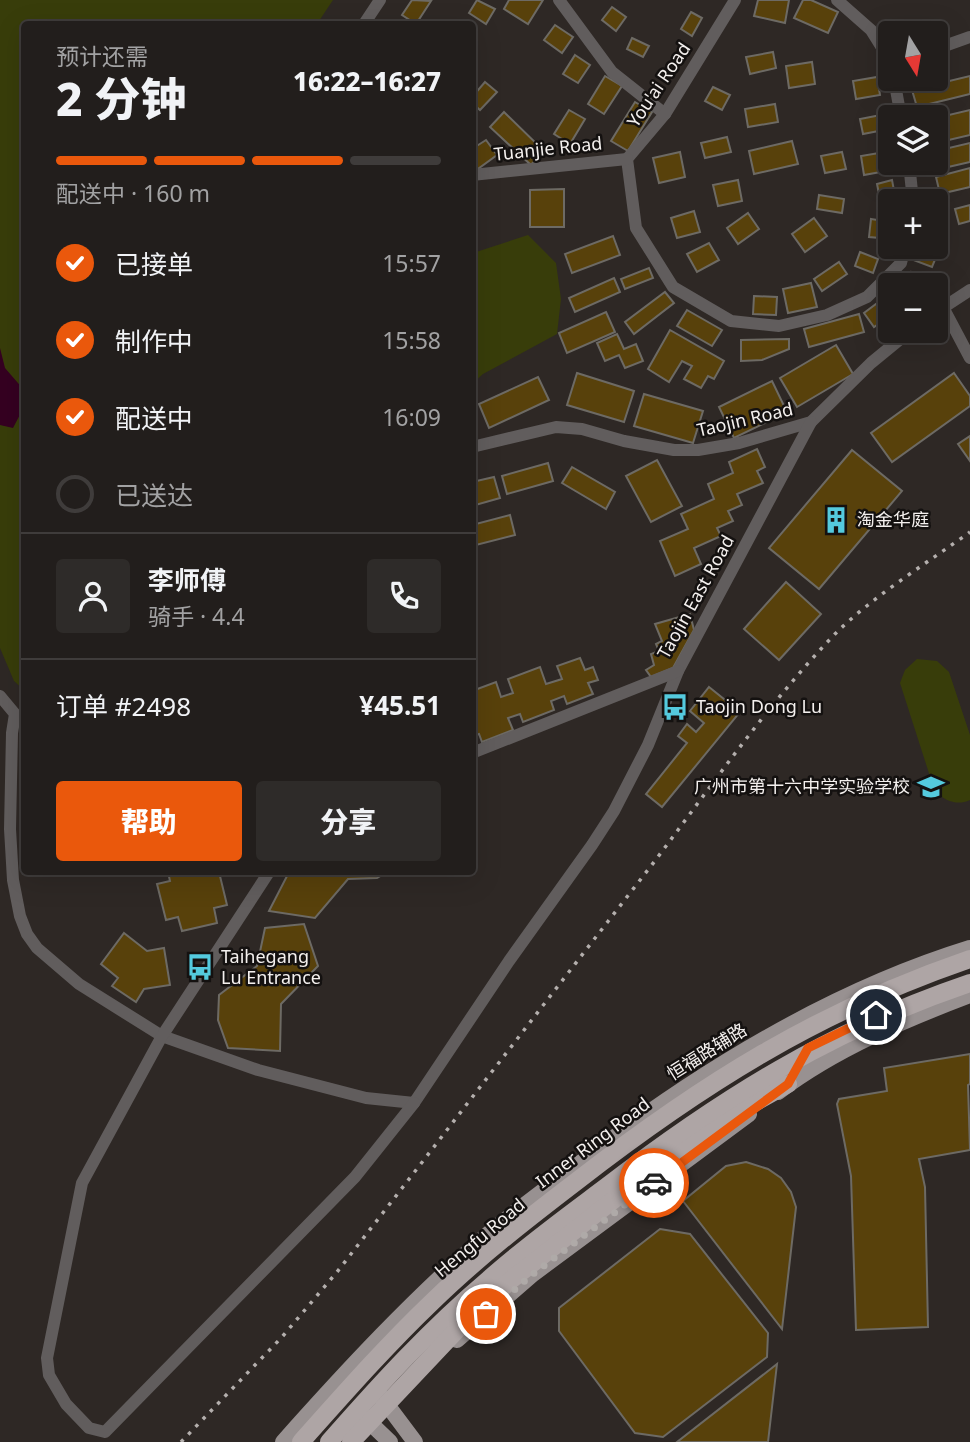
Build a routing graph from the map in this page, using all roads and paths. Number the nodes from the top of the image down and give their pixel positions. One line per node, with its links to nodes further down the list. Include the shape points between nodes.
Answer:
1 (380, 0): 7 (street)
2 (559, 0): 11 (street, via 612,72)
3 (734, 0): 11 (street, You'ai Road)
4 (837, 0): 6 (street)
5 (847, 0): 6 (street)
6 (855, 16): 9 (street)
7 (366, 21)
8 (970, 37): 10 (street)
9 (878, 41)
10 (948, 45)
11 (665, 114): 12 (street, You'ai Road)
12 (627, 159): 13 (street, Tuanjie Road); 14 (street, via 636,228 673,287 731,321 779,326 827,315 867,297)
13 (476, 175)
14 (902, 259)
15 (970, 290): 16 (street)
16 (948, 304)
17 (948, 322): 19 (street)
18 (895, 343): 20 (street, Taojin Road)
19 (970, 358)
20 (811, 422): 21 (street, Taojin Road, via 698,450 624,442 582,429 556,427); 22 (street, Taojin East Road)
21 (476, 446)
22 (678, 671): 25 (street, Taojin East Road); 34 (street, via 614,811)
23 (0, 696): 24 (street)
24 (20, 715): 31 (street, via 12,749 11,856 16,898 27,934 79,984)
25 (476, 751)
26 (267, 875): 31 (street)
27 (970, 948): 36 (main road, 恒福路辅路, via 833,1003 668,1098 529,1201 411,1306)
28 (970, 961): 36 (main road, Hengfu Road, via 835,1016 687,1102 486,1256); 40 (highway, Inner Ring Road, bridge, via 882,992 819,1021 667,1113 460,1276)
29 (970, 981): 32 (main road, Hengfu Road, via 876,1015); 41 (highway, bridge, via 828,1041 732,1096 657,1147 488,1279)
30 (970, 995): 33 (main road, via 902,1023)
31 (162, 1036): 34 (street, via 258,1070 366,1098); 34 (street, via 82,1183 47,1358 49,1375 66,1404 89,1428 105,1432 355,1177)
32 (808, 1048): 33 (main road); 35 (main road, Hengfu Road, via 701,1113 544,1229 450,1311)
33 (788, 1084): 37 (main road, via 533,1274); 42 (highway, bridge, via 666,1159 561,1240 490,1298)
34 (414, 1103)
35 (374, 1388): 36 (main road, Hengfu Road); 37 (main road)
36 (346, 1396): 38 (main road); 39 (main road, 恒福路辅路); 40 (main road, Hengfu Road); 41 (main road, Hengfu Road)
37 (386, 1403): 38 (main road); 44 (main road)
38 (368, 1422): 42 (main road); 43 (main road)
39 (283, 1442)
40 (302, 1442)
41 (327, 1442)
42 (349, 1442)
43 (390, 1442)
44 (415, 1442)

